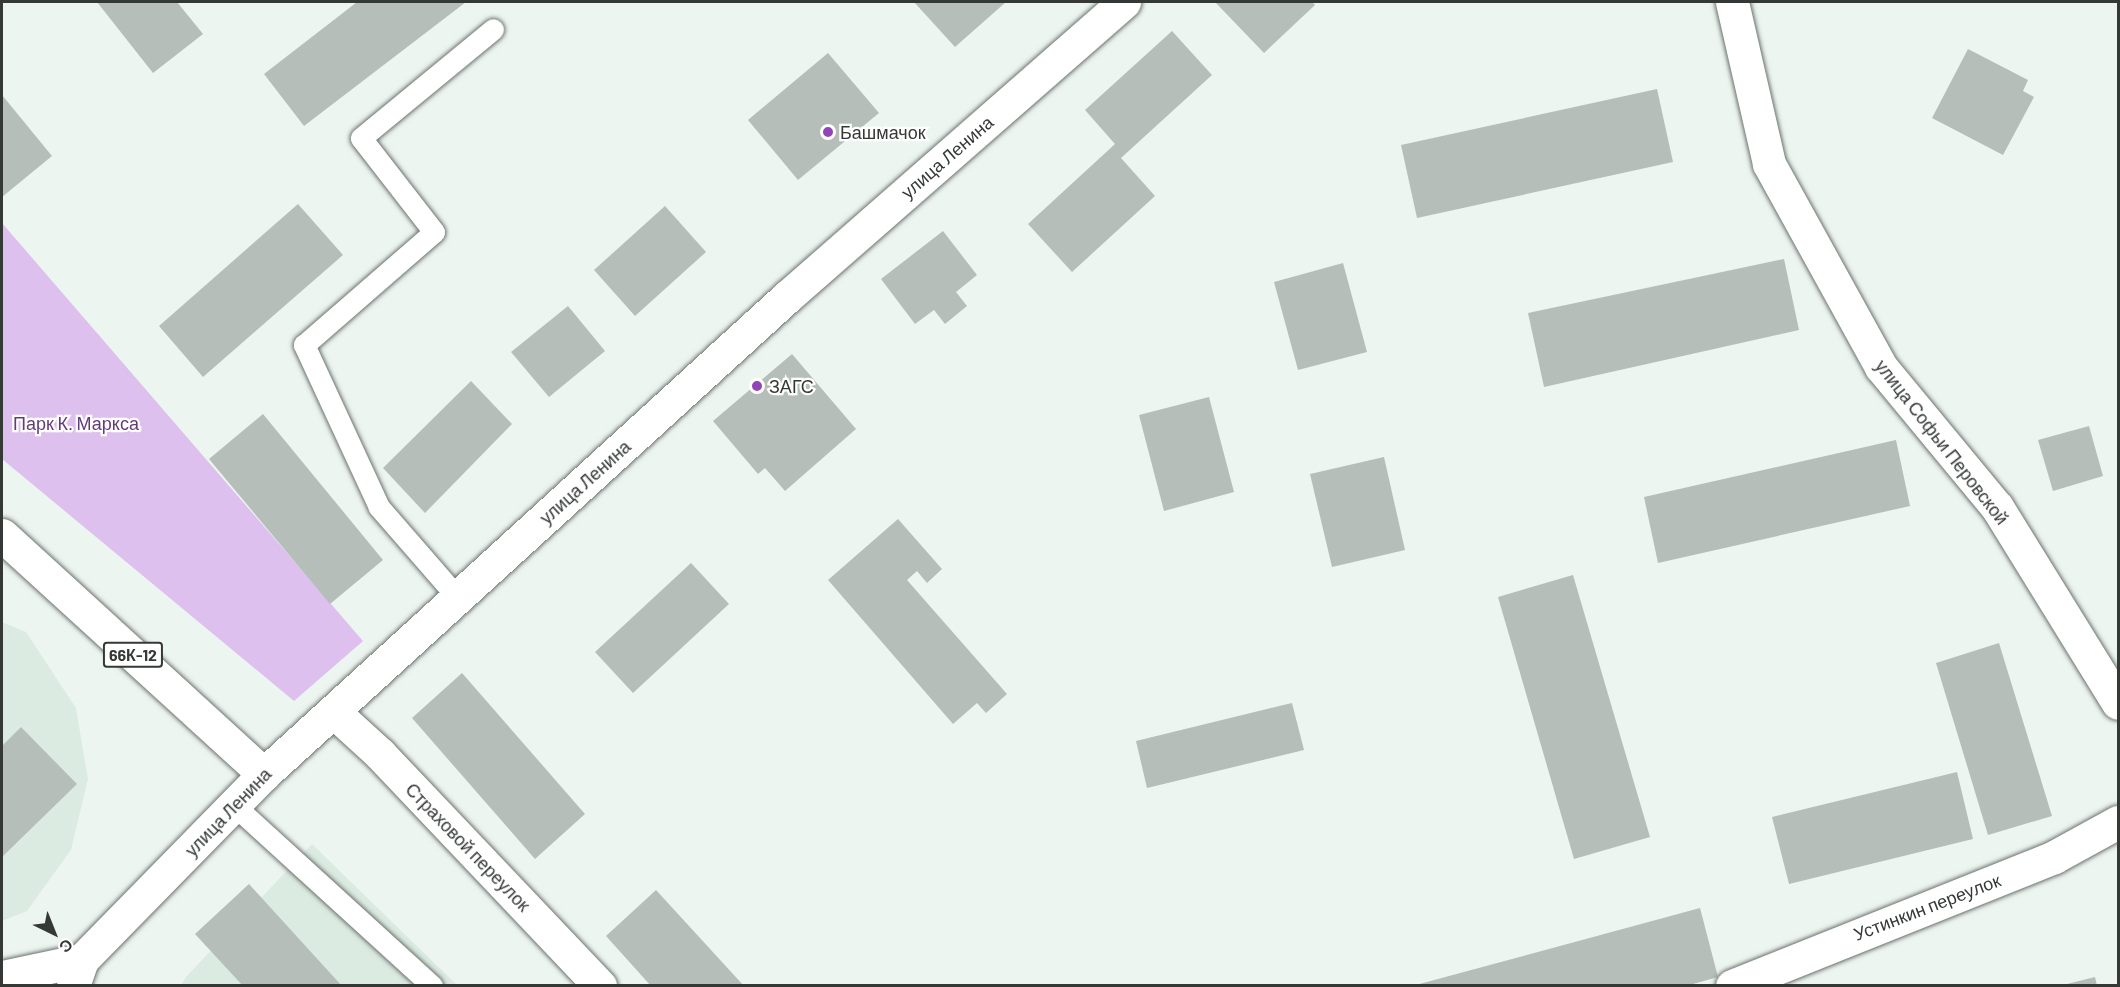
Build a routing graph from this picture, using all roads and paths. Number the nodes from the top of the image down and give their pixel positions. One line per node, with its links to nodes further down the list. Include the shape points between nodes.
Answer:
1 (1124, 2): 5 (street, улица Ленина, via 787,297)
2 (1732, 2): 6 (street, улица Софьи Перовской, via 1769,164 1881,367 1997,507)
3 (494, 29): 5 (lane, via 361,138 434,232 304,345 379,507)
4 (2, 535): 8 (street, 66К-12)
5 (458, 598): 7 (street, улица Ленина)
6 (2118, 703)
7 (334, 711): 8 (street, улица Ленина); 14 (street, Страховой переулок, via 380,754)
8 (264, 774): 9 (street, улица Ленина)
9 (235, 806): 11 (street, улица Ленина); 13 (lane)
10 (2118, 822): 15 (street, Устинкин переулок, via 2054,857)
11 (77, 973): 12 (street)
12 (2, 977)
13 (432, 986)
14 (600, 986)
15 (1732, 986)

